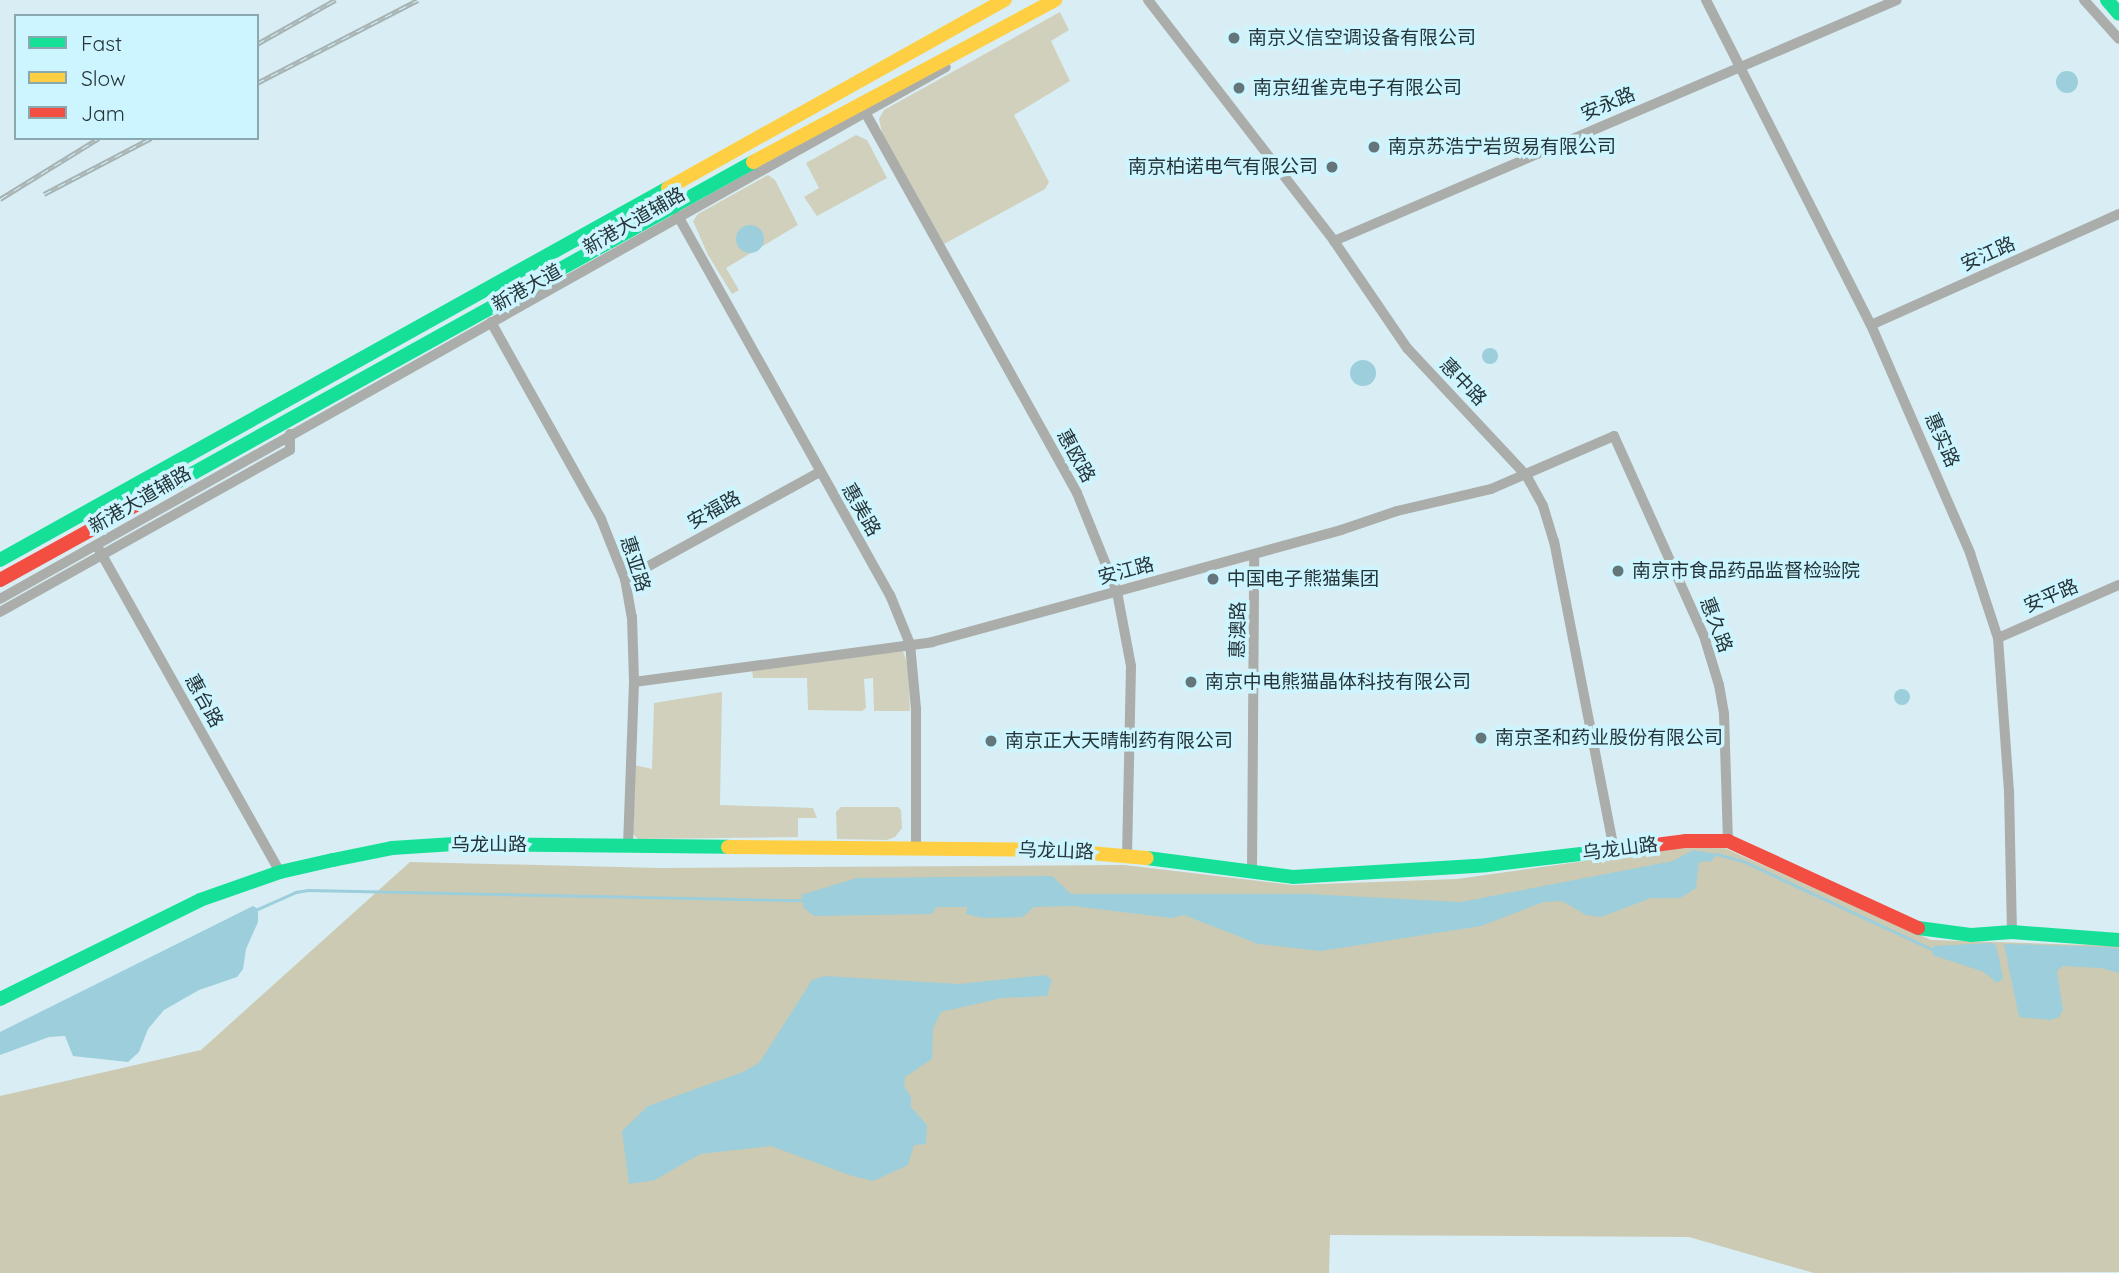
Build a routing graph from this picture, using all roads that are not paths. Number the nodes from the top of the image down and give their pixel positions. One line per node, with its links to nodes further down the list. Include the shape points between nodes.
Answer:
1 (1005, 0): 23 (main road, 新港大道)
2 (1055, 0): 25 (main road, 新港大道, via 767,154)
3 (1067, 0): 12 (street, 新港大道辅路)
4 (1148, 0): 15 (street, 惠中路)
5 (1706, 0): 11 (street, 惠实路)
6 (1897, 0): 11 (street, 安永路)
7 (2084, 0): 10 (street)
8 (2107, 0): 9 (main road)
9 (2119, 14)
10 (2119, 39)
11 (1740, 68): 15 (street, 安永路); 17 (street, 惠实路)
12 (865, 112): 14 (street, 新港大道辅路); 27 (street, 惠欧路, via 1077,494)
13 (2119, 214): 17 (street, 安江路)
14 (678, 216): 16 (street, 新港大道辅路); 19 (street, 惠美路)
15 (1334, 241): 20 (street, 惠中路, via 1407,348)
16 (491, 322): 21 (street, 新港大道辅路, via 290,434 290,450); 24 (street, 惠亚路, via 601,519)
17 (1871, 324): 30 (street, 惠实路, via 1948,496)
18 (1614, 436): 20 (street, 安江路); 33 (street, 惠久路, via 1704,636 1719,685)
19 (820, 472): 24 (street, 安福路); 31 (street, 惠美路, via 890,595)
20 (1526, 475): 22 (street, 安江路, via 1491,489 1397,511); 36 (street, 惠中路, via 1544,506 1554,541)
21 (99, 550): 28 (street, 新港大道辅路); 29 (street); 38 (street, 惠台路)
22 (1254, 554): 27 (street, 安江路); 39 (street, 惠澳路)
23 (0, 560)
24 (625, 579): 32 (street, 惠亚路, via 632,617)
25 (0, 580)
26 (2119, 585): 30 (street, 安平路)
27 (1117, 592): 31 (street, 安江路); 37 (street, 惠欧路, via 1131,666)
28 (0, 599)
29 (0, 612)
30 (1998, 638): 40 (street, 惠实路, via 2009,791)
31 (910, 644): 32 (street, 安江路); 35 (street, 惠美路, via 916,709)
32 (634, 682): 34 (street, 惠亚路)
33 (1728, 841): 36 (main road, 乌龙山路); 40 (main road, 乌龙山路, via 1919,928 1971,935)
34 (628, 846): 35 (main road, 乌龙山路); 38 (main road, 乌龙山路, via 392,848)
35 (916, 849): 37 (main road, 乌龙山路)
36 (1614, 850): 39 (main road, 乌龙山路, via 1487,865 1293,877)
37 (1127, 855): 39 (main road, 乌龙山路)
38 (280, 872): 42 (main road, 乌龙山路, via 200,900)
39 (1252, 873)
40 (2012, 933): 41 (main road, 乌龙山路)
41 (2119, 940)
42 (0, 999)

